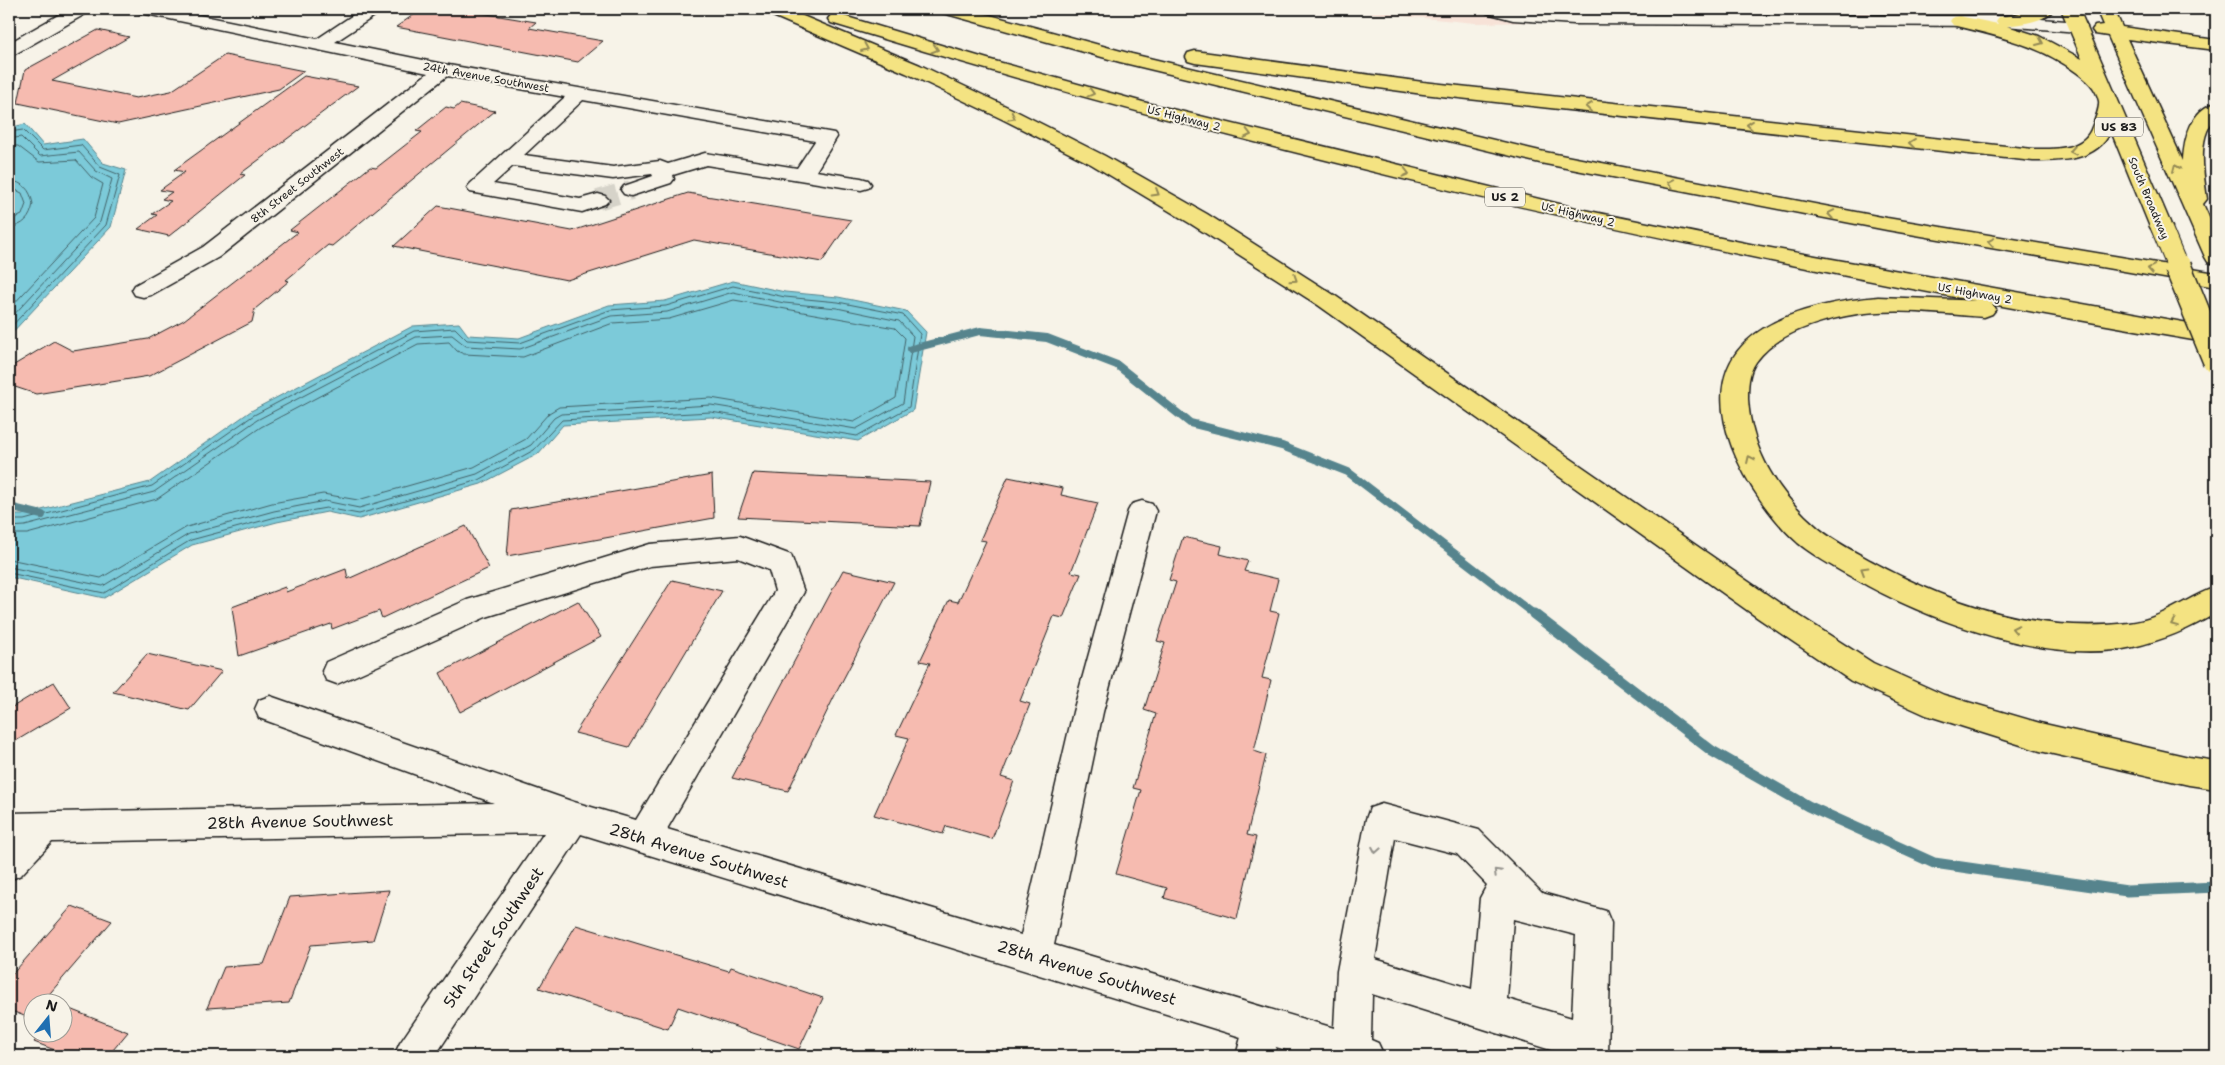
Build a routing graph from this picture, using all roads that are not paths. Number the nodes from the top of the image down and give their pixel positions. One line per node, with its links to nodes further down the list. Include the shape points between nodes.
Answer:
1 (81, 9): 23 (street)
2 (146, 9): 18 (street, 24th Avenue Southwest)
3 (373, 9): 22 (street)
4 (772, 9): 46 (highway, one-way to 46, via 914,69 1009,115 1098,160 1199,219 1326,300 1862,672 1947,709 2040,737)
5 (804, 9): 39 (highway, US Highway 2 / US 2, one-way to 39, via 984,64 1127,103 1584,216 1760,253)
6 (949, 9): 37 (highway, one-way to 6, via 1870,221 1540,157 1127,58)
7 (953, 9): 27 (highway, one-way to 7, via 2100,134 2095,142 2082,150 2047,155 2007,154 1423,88 1230,62 1103,42)
8 (1493, 9): 13 (street, via 1513,14)
9 (2045, 9): 17 (highway, via 2026,18)
10 (2070, 9): 19 (highway, South Broadway / US 83)
11 (2105, 9): 20 (highway, US 83)
12 (252, 13): 18 (street)
13 (1572, 14): 14 (street)
14 (1768, 14): 16 (street)
15 (2125, 14): 21 (highway, via 2160,28)
16 (1959, 21): 17 (street); 25 (highway, one-way to 25, via 2028,36 2071,58)
17 (2005, 21): 19 (street)
18 (232, 25): 22 (street, 24th Avenue Southwest)
19 (2078, 27): 20 (highway); 25 (highway, South Broadway / US 83)
20 (2115, 32): 21 (highway); 35 (highway, US 83, one-way to 20)
21 (2216, 43)
22 (321, 44): 24 (street, 24th Avenue Southwest)
23 (9, 50)
24 (443, 70): 26 (street, 24th Avenue Southwest); 38 (street, 8th Street Southwest, via 211,252)
25 (2100, 82): 27 (highway, South Broadway / US 83)
26 (579, 94): 29 (street); 31 (street, 24th Avenue Southwest, via 828,137)
27 (2109, 102): 41 (highway, South Broadway / US 83, bridge)
28 (2216, 109): 35 (highway, via 2202,121 2196,135)
29 (508, 159): 30 (street, via 613,173 660,167); 34 (street, via 477,188 582,206)
30 (662, 172): 31 (street, via 704,158); 33 (street, via 664,179)
31 (803, 174): 32 (street)
32 (861, 184)
33 (631, 190)
34 (598, 200)
35 (2196, 213): 36 (highway, US 83)
36 (2216, 257)
37 (2216, 280)
38 (143, 290)
39 (2167, 327): 40 (highway, US Highway 2 / US 2); 43 (highway, one-way to 39, via 2191,617 2160,629 2115,639 2049,637 1991,624 1920,599 1872,575 1809,536 1766,488 1743,444 1738,421 1737,376 1745,359 1758,345 1790,325 1840,310 1894,305 1947,307 2002,310 2086,324)
40 (2216, 336)
41 (2216, 360)
42 (1142, 511): 53 (street, via 1088,712)
43 (2216, 599)
44 (337, 670): 50 (street, via 477,608 650,555 740,548 781,563 790,592)
45 (270, 709): 47 (street)
46 (2207, 776)
47 (574, 817): 48 (street, 28th Avenue Southwest); 50 (street, 28th Avenue Southwest); 59 (street, 5th Street Southwest)
48 (45, 827): 49 (street, 28th Avenue Southwest); 51 (street)
49 (9, 828)
50 (643, 839): 53 (street, 28th Avenue Southwest)
51 (9, 864)
52 (1532, 907): 54 (street, one-way to 54, via 1466,841 1382,819); 55 (street, via 1497,898); 57 (street, via 1594,923)
53 (1034, 956): 56 (street, 28th Avenue Southwest)
54 (1355, 971): 55 (street); 58 (street)
55 (1488, 1012): 57 (street)
56 (1258, 1041): 58 (street, 28th Avenue Southwest)
57 (1589, 1049)
58 (1359, 1054)
59 (413, 1056)

